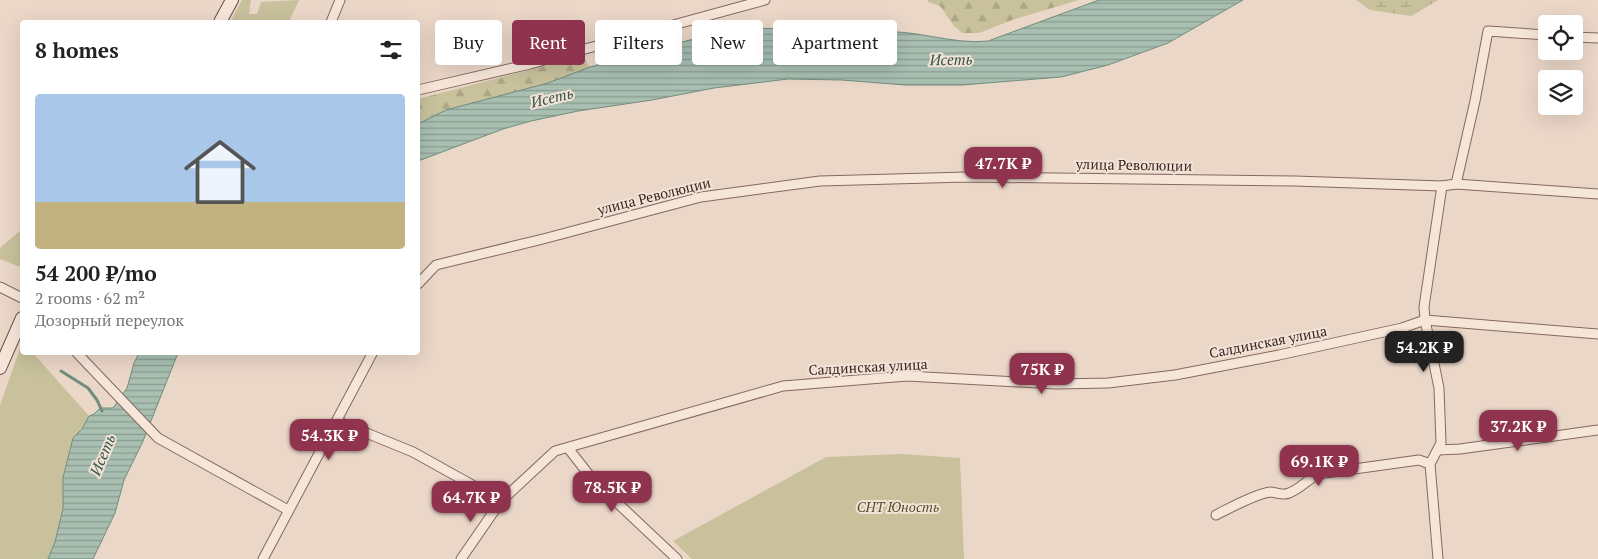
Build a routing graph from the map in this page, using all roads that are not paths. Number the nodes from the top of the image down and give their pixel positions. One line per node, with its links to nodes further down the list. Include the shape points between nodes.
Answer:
1 (232, 0): 4 (street)
2 (340, 0): 5 (street)
3 (765, 0): 9 (street, via 530,64)
4 (221, 20)
5 (332, 20)
6 (1538, 34): 10 (street, via 1488,31)
7 (1583, 37): 8 (street)
8 (1598, 38)
9 (420, 90)
10 (1456, 184): 11 (street, улица Революции); 12 (street, улица Революции)
11 (1442, 186): 13 (street, улица Революции, via 966,177 820,181 701,197 436,265); 16 (street, via 1424,307)
12 (1598, 194)
13 (420, 282)
14 (0, 287): 15 (street)
15 (20, 297)
16 (1425, 320): 18 (street, Салдинская улица); 24 (street, Салдинская улица, via 1279,355 1175,375 1108,383 1056,384 907,376 783,386); 25 (street, via 1439,388 1441,443)
17 (20, 323): 21 (street)
18 (1598, 334)
19 (79, 355): 28 (street, via 158,438)
20 (371, 355): 22 (street)
21 (0, 368)
22 (337, 422): 27 (street, via 412,452); 28 (street)
23 (1598, 430): 25 (street)
24 (568, 448): 27 (street, Салдинская улица, via 555,451); 32 (street, via 593,480)
25 (1438, 450): 26 (street)
26 (1430, 464): 29 (street, via 1419,460 1318,474 1297,490 1286,494 1270,492); 33 (street)
27 (501, 501): 31 (street, Салдинская улица)
28 (288, 510): 30 (street)
29 (1216, 515)
30 (263, 559)
31 (460, 559)
32 (678, 559)
33 (1438, 559)

